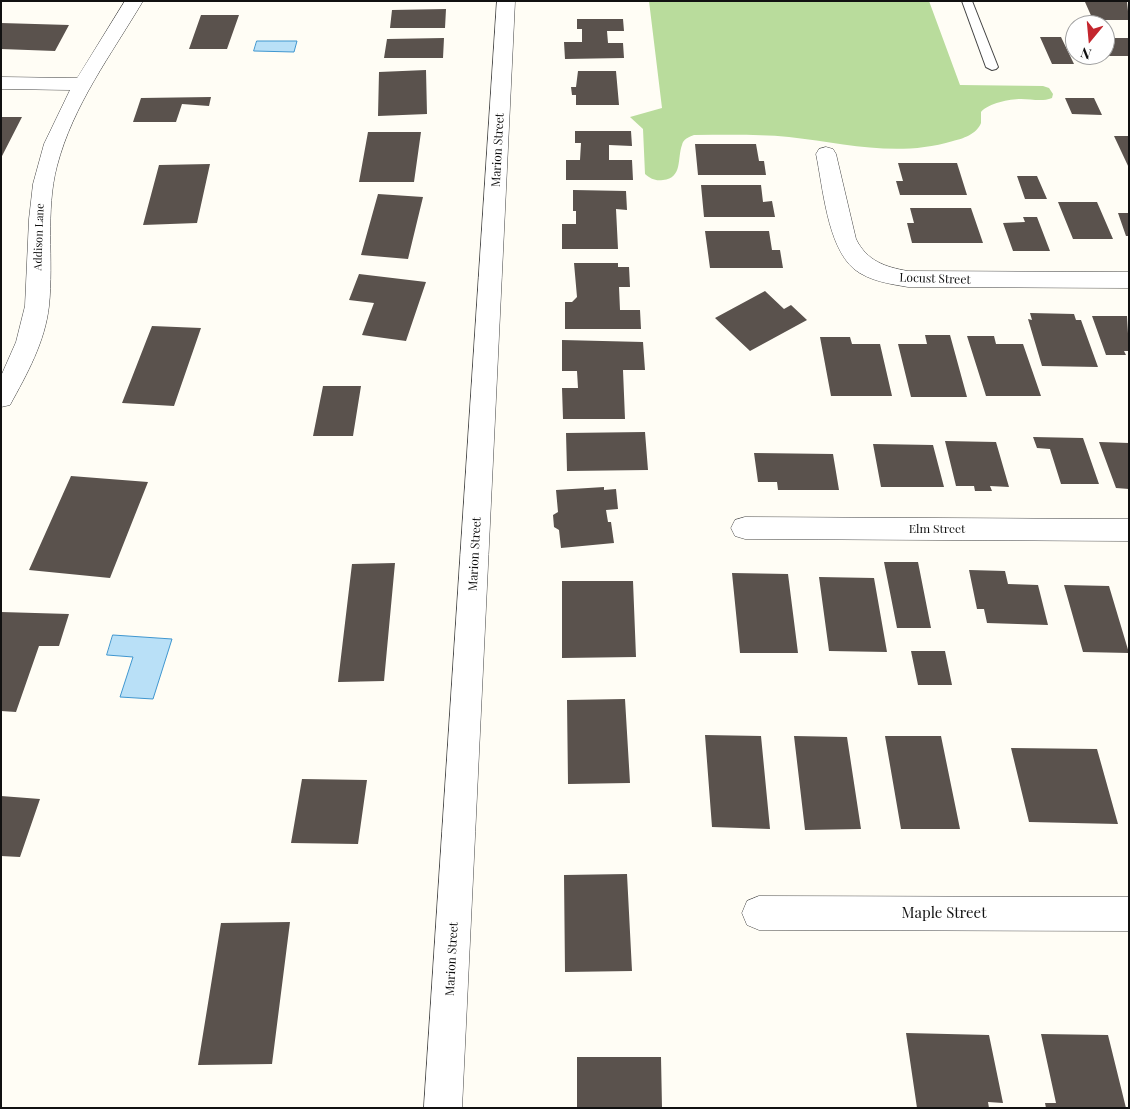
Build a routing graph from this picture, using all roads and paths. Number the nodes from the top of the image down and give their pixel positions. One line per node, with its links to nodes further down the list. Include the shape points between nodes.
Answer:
1 (134, 1): 6 (street, Addison Lane)
2 (506, 1): 14 (street, Marion Street)
3 (967, 1): 4 (lane)
4 (992, 67)
5 (1, 83): 6 (street)
6 (84, 84): 9 (street, Addison Lane, via 47,164 39,205 37,307 20,366)
7 (826, 154): 8 (street, Locust Street, via 845,239 850,252 866,268 908,279)
8 (1129, 280)
9 (1, 398)
10 (745, 528): 11 (street, Elm Street)
11 (1129, 530)
12 (759, 913): 13 (street, Maple Street)
13 (1129, 914)
14 (444, 1108)

